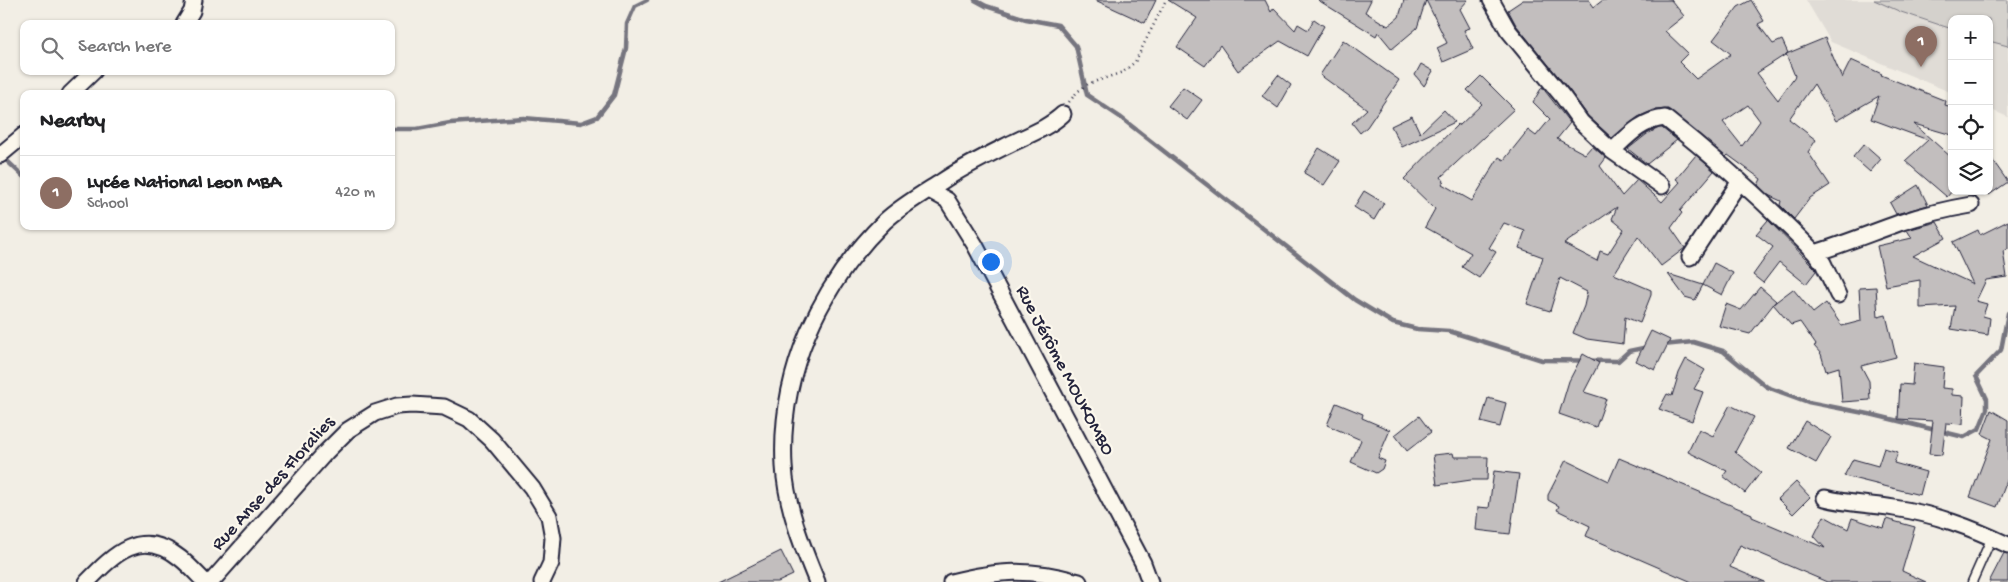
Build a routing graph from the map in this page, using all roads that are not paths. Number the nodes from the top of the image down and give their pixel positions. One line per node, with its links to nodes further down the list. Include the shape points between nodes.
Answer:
1 (194, 0): 3 (street)
2 (1491, 0): 8 (street, via 1508,30 1581,122)
3 (186, 20)
4 (90, 75): 5 (street)
5 (74, 90)
6 (1064, 111): 12 (street, via 1048,125 977,160)
7 (20, 138): 9 (street)
8 (1612, 151): 10 (street, via 1640,125 1665,118); 11 (street)
9 (0, 155)
10 (1740, 181): 14 (street); 15 (street)
11 (1662, 186)
12 (929, 190): 24 (street, via 886,220 844,269 811,323 793,371 784,428 784,467 796,523); 27 (street, Rue Jérôme MOUKOMBO, via 947,200 975,245)
13 (1971, 205): 14 (street, via 1942,210)
14 (1815, 252): 16 (street)
15 (1690, 257)
16 (1838, 295)
17 (1824, 498): 18 (street, via 1918,512)
18 (1992, 537): 19 (street); 28 (lane)
19 (2008, 545)
20 (87, 582): 21 (street, via 115,555 136,544 146,544 168,550)
21 (205, 582)
22 (211, 582): 23 (street, Rue Anse des Floralies, via 348,430 375,413 397,406 420,405 444,407 469,419 492,440 532,488 549,516 553,538 551,564)
23 (542, 582)
24 (817, 582)
25 (950, 582): 26 (street, via 981,574 1033,571)
26 (1079, 582)
27 (1150, 582)
28 (1972, 582)

